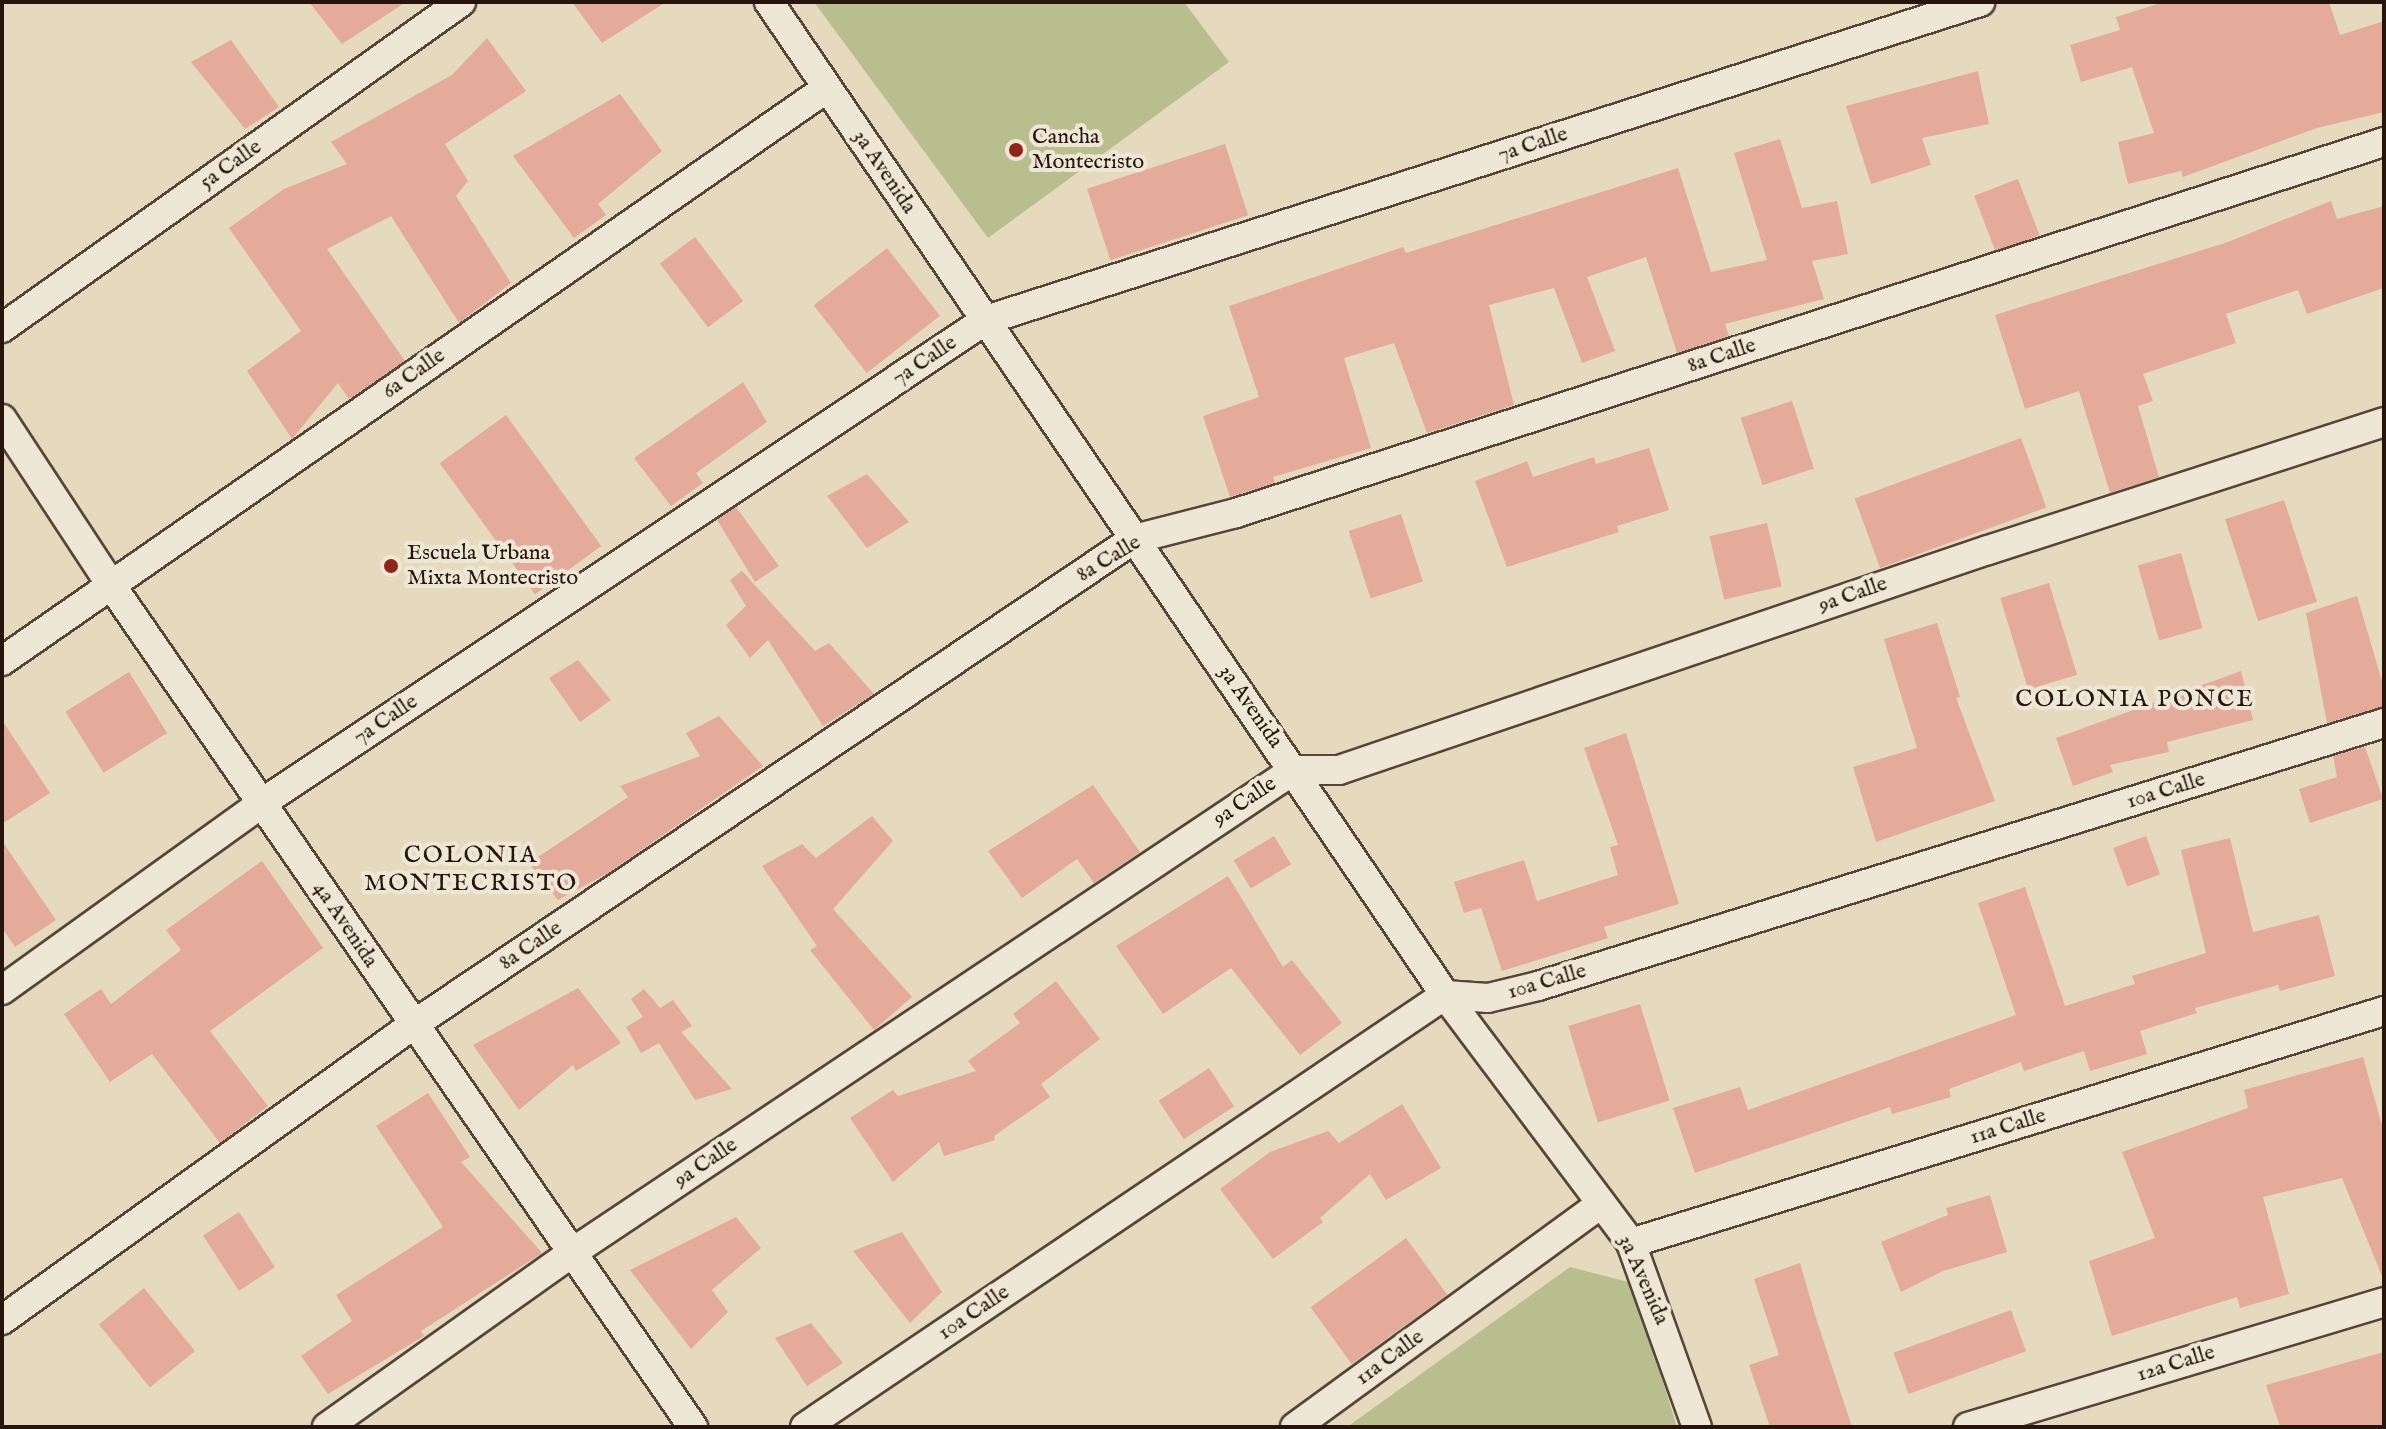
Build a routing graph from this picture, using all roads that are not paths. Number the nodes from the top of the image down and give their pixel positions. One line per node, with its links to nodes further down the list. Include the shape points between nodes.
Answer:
1 (461, 2): 7 (street, 5a Calle)
2 (769, 2): 4 (street, 3a Avenida)
3 (1980, 2): 6 (street, 7a Calle)
4 (827, 88): 6 (street, 3a Avenida); 11 (street, 6a Calle)
5 (2384, 142): 10 (street, 8a Calle, via 1236,513)
6 (986, 320): 10 (street, 3a Avenida); 15 (street, 7a Calle)
7 (2, 328)
8 (2, 419): 11 (street, 4a Avenida)
9 (2384, 422): 14 (street, 9a Calle, via 1339,770)
10 (1134, 539): 14 (street, 3a Avenida); 19 (street, 8a Calle)
11 (111, 585): 12 (street, 6a Calle); 15 (street, 4a Avenida)
12 (2, 661)
13 (2384, 723): 17 (street, 10a Calle, via 1538,986 1488,998)
14 (1294, 770): 17 (street, 3a Avenida); 22 (street, 9a Calle)
15 (262, 803): 16 (street, 7a Calle); 19 (street, 4a Avenida)
16 (2, 990)
17 (1445, 995): 20 (street, 3a Avenida); 27 (street, 10a Calle)
18 (2384, 1011): 21 (street, 11a Calle)
19 (413, 1025): 22 (street, 4a Avenida); 24 (street, 8a Calle)
20 (1601, 1204): 21 (street, 3a Avenida); 28 (street, 11a Calle)
21 (1631, 1243): 29 (street, 3a Avenida)
22 (573, 1252): 25 (street, 9a Calle); 26 (street, 4a Avenida)
23 (2384, 1302): 30 (street, 12a Calle)
24 (2, 1320)
25 (327, 1427)
26 (693, 1427)
27 (805, 1427)
28 (1295, 1427)
29 (1697, 1427)
30 (1968, 1427)

